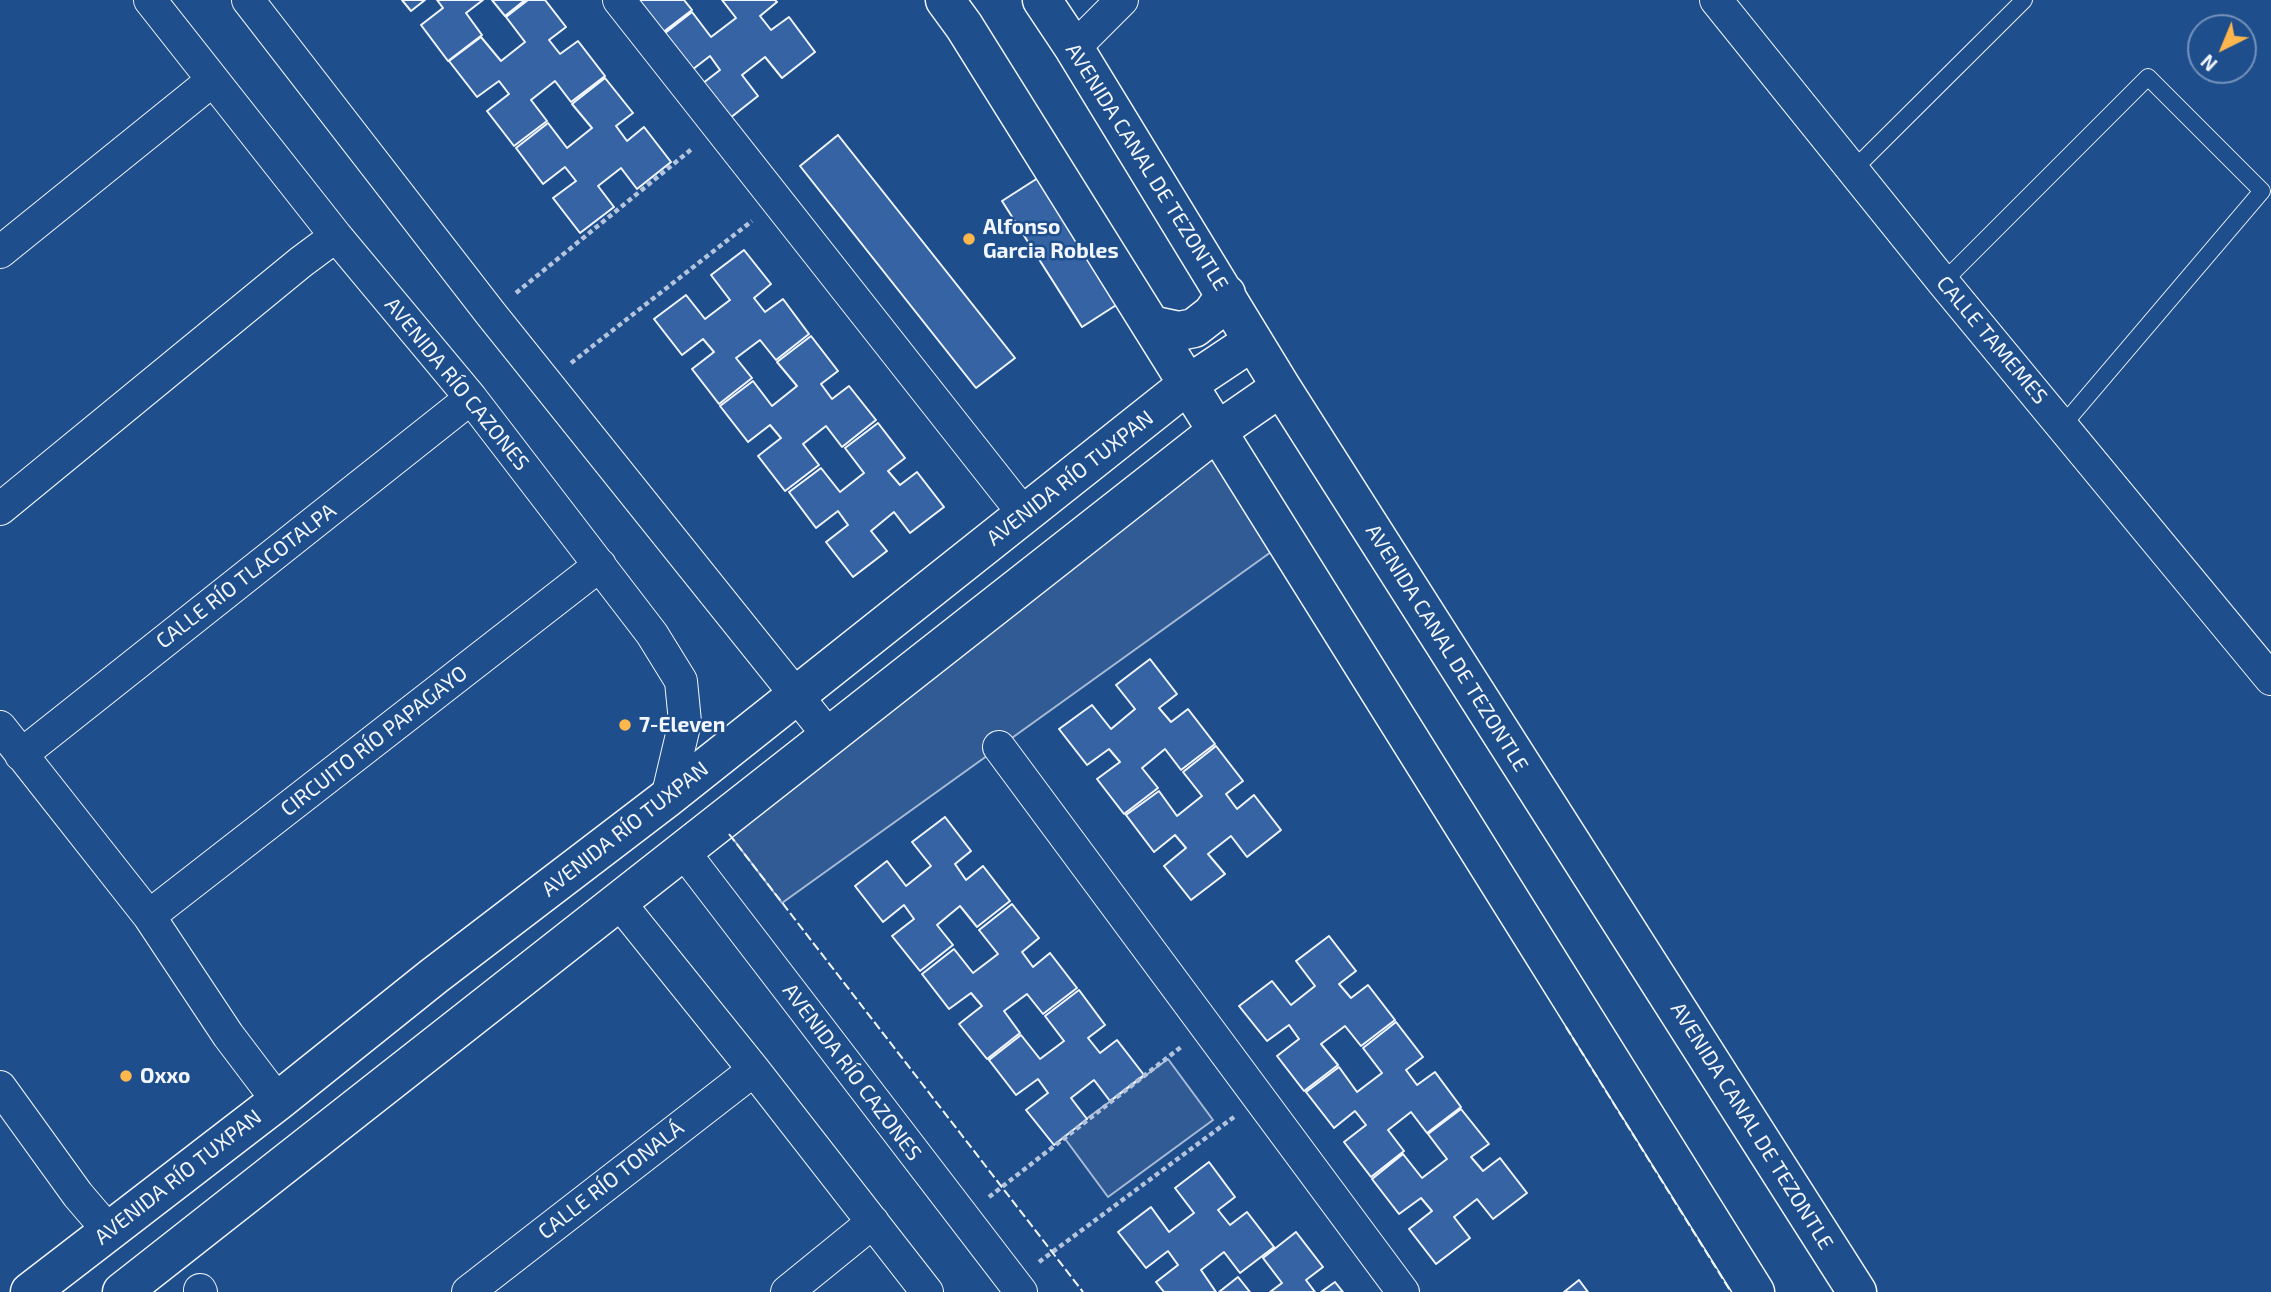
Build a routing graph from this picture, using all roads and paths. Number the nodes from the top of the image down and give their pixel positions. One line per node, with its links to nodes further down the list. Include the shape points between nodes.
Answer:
1 (150, 0): 10 (street, AVENIDA RÍO CAZONES)
2 (248, 0): 18 (street)
3 (619, 0): 11 (street)
4 (945, 0): 19 (street)
5 (1042, 0): 9 (street, AVENIDA CANAL DE TEZONTLE)
6 (1122, 0): 9 (street)
7 (1716, 0): 12 (street, CALLE TAMEMES)
8 (2024, 0): 12 (lane)
9 (1074, 48): 17 (street, AVENIDA CANAL DE TEZONTLE)
10 (213, 80): 14 (street, AVENIDA RÍO CAZONES); 15 (street)
11 (718, 127): 13 (street); 18 (path)
12 (1853, 170): 16 (street, CALLE TAMEMES)
13 (777, 202): 21 (path); 28 (street)
14 (336, 236): 24 (street, AVENIDA RÍO CAZONES); 27 (street)
15 (0, 252)
16 (1944, 282): 25 (street, CALLE TAMEMES); 25 (lane, via 2148,77 2262,191)
17 (1226, 294): 19 (street, via 1212,314 1194,328 1179,331); 20 (street, AVENIDA CANAL DE TEZONTLE)
18 (491, 314): 21 (street)
19 (1151, 325): 22 (street)
20 (1253, 341): 22 (street, AVENIDA RÍO TUXPAN); 23 (street, AVENIDA CANAL DE TEZONTLE)
21 (547, 382): 33 (street)
22 (1188, 385): 26 (street); 28 (street, AVENIDA RÍO TUXPAN)
23 (1281, 387): 26 (street); 60 (street, AVENIDA CANAL DE TEZONTLE)
24 (471, 398): 29 (street, AVENIDA RÍO CAZONES); 37 (street, CALLE RÍO TLACOTALPA)
25 (2063, 425): 32 (street, CALLE TAMEMES)
26 (1216, 432): 31 (street); 59 (street)
27 (0, 509)
28 (1024, 514): 30 (street, AVENIDA RÍO TUXPAN)
29 (600, 565): 38 (street, AVENIDA RÍO CAZONES, via 681,681 685,722); 41 (street, CIRCUITO RÍO PAPAGAYO)
30 (895, 618): 31 (street); 33 (street, AVENIDA RÍO TUXPAN)
31 (929, 659): 35 (street)
32 (2271, 678)
33 (796, 694): 35 (street); 38 (street, AVENIDA RÍO TUXPAN)
34 (0, 727): 37 (street)
35 (829, 736): 39 (street)
36 (999, 747): 44 (street)
37 (21, 755): 41 (street)
38 (667, 798): 42 (street, AVENIDA RÍO TUXPAN)
39 (683, 851): 40 (street); 49 (street, AVENIDA RÍO CAZONES)
40 (618, 901): 43 (street); 45 (street)
41 (149, 916): 48 (street)
42 (434, 976): 43 (street); 48 (street, AVENIDA RÍO TUXPAN)
43 (469, 1018): 54 (street)
44 (1207, 1027): 47 (street); 49 (path)
45 (754, 1070): 50 (street); 55 (street, CALLE RÍO TONALÁ)
46 (0, 1087): 51 (street)
47 (1259, 1098): 52 (path); 58 (street)
48 (278, 1101): 51 (street, AVENIDA RÍO TUXPAN)
49 (962, 1216): 52 (street, AVENIDA RÍO CAZONES)
50 (873, 1222): 56 (street); 57 (street)
51 (108, 1230): 53 (street, AVENIDA RÍO TUXPAN)
52 (1017, 1287)
53 (30, 1292)
54 (122, 1292)
55 (468, 1292)
56 (787, 1292)
57 (927, 1292)
58 (1403, 1292)
59 (1755, 1292)
60 (1857, 1292)

